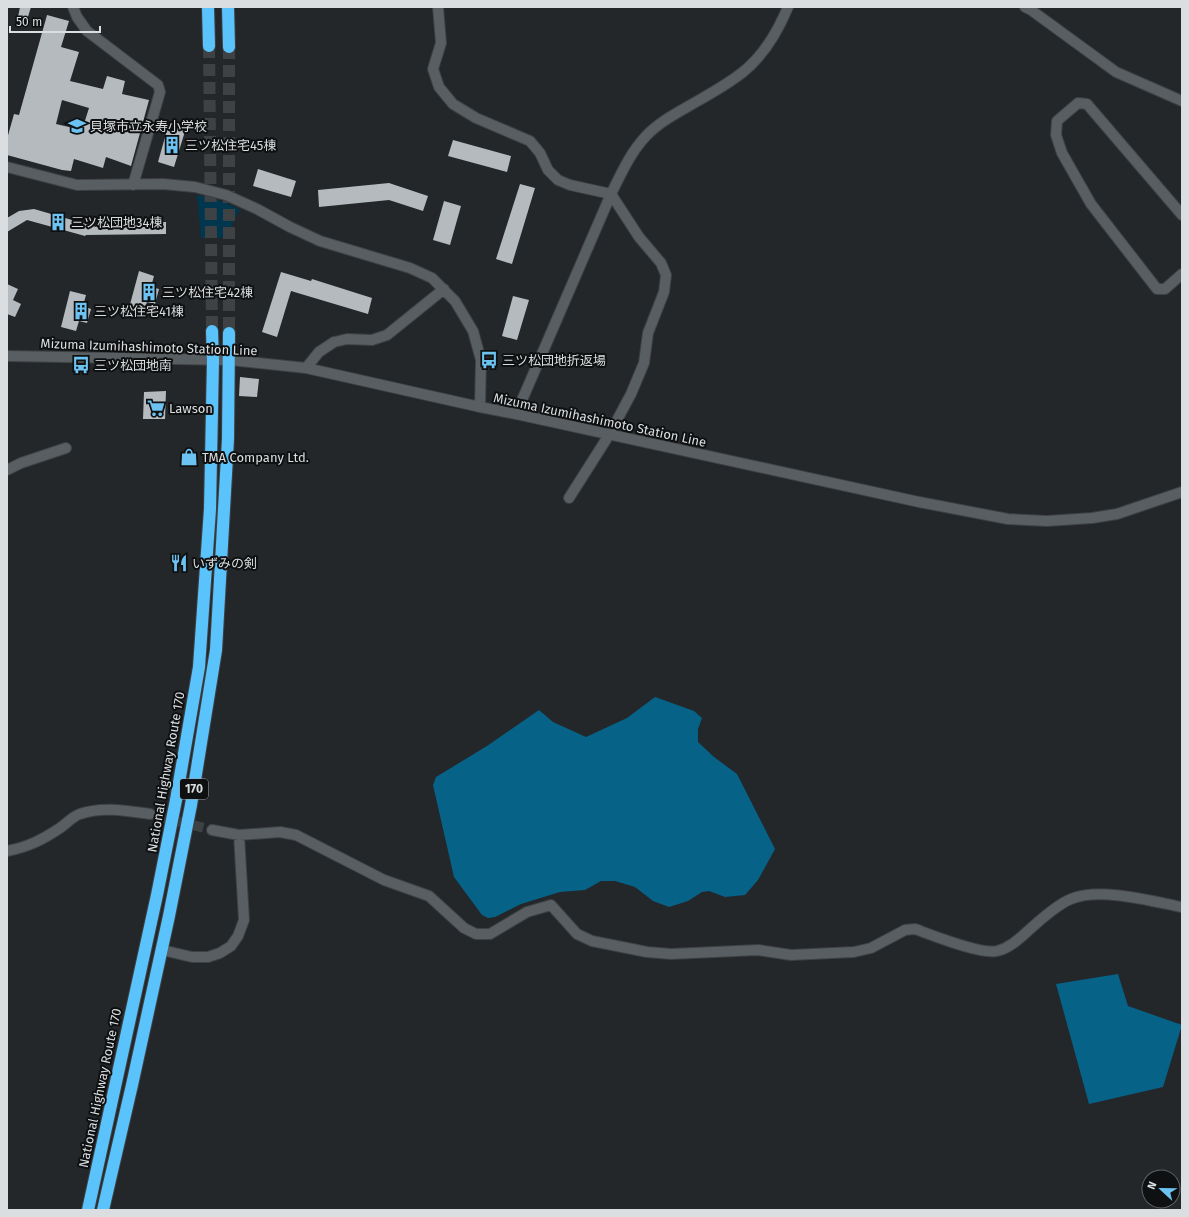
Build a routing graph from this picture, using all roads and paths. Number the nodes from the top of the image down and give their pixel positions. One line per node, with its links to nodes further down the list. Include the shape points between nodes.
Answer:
1 (73, 7): 11 (street, via 86,31 158,85 160,92)
2 (208, 7): 7 (highway)
3 (228, 7): 8 (highway)
4 (438, 7): 12 (street, via 441,43 433,69 439,87 453,104 476,118 530,141 540,153 548,170 558,180)
5 (788, 7): 12 (street, via 771,40 744,72 664,120 646,136 624,167)
6 (1025, 7): 9 (street, via 1116,72)
7 (209, 46)
8 (229, 47)
9 (1182, 101)
10 (7, 167): 11 (street, via 77,185)
11 (133, 185): 15 (street, via 195,187 226,195 320,241 410,268 432,278)
12 (611, 194): 23 (street); 24 (street, via 639,237 661,263 666,275 664,292 648,333 644,363)
13 (1182, 215): 14 (street, via 1087,104 1078,102 1057,121 1056,135 1062,153 1091,204 1157,289 1164,289)
14 (1182, 274)
15 (444, 289): 21 (street, via 387,335 372,340 334,342 319,352); 22 (street, via 455,301 473,332 481,360)
16 (212, 331): 19 (highway, National Highway Route 170 / 170)
17 (229, 333): 20 (highway, 170)
18 (7, 356): 19 (street, Mizuma Izumihashimoto Station Line)
19 (213, 360): 20 (street, Mizuma Izumihashimoto Station Line); 35 (highway, National Highway Route 170 / 170, via 210,509 199,667 162,873)
20 (230, 360): 21 (street, Mizuma Izumihashimoto Station Line); 34 (highway, 170, via 216,650 191,805)
21 (306, 368): 22 (street, Mizuma Izumihashimoto Station Line)
22 (480, 407): 23 (street, Mizuma Izumihashimoto Station Line)
23 (516, 414): 24 (street, Mizuma Izumihashimoto Station Line)
24 (609, 435): 27 (street, Mizuma Izumihashimoto Station Line, via 990,517 1019,520 1047,522 1116,514); 28 (street)
25 (66, 448): 26 (street)
26 (7, 470)
27 (1182, 492)
28 (569, 498)
29 (150, 814): 32 (street, via 97,810 79,814 44,839)
30 (212, 830): 31 (street)
31 (239, 835): 33 (street, via 280,832 296,835 384,880 429,896 464,928 476,934 490,934 527,912 551,905 577,934 618,946 671,954 758,950 791,955 854,952 872,948 906,930 915,929 981,951 996,952 1012,944 1070,899 1090,894 1112,894); 34 (street, via 244,920 238,936 231,946 208,957 192,957)
32 (7, 851)
33 (1182, 907)
34 (162, 950): 36 (highway, 170)
35 (88, 1210)
36 (103, 1210)

